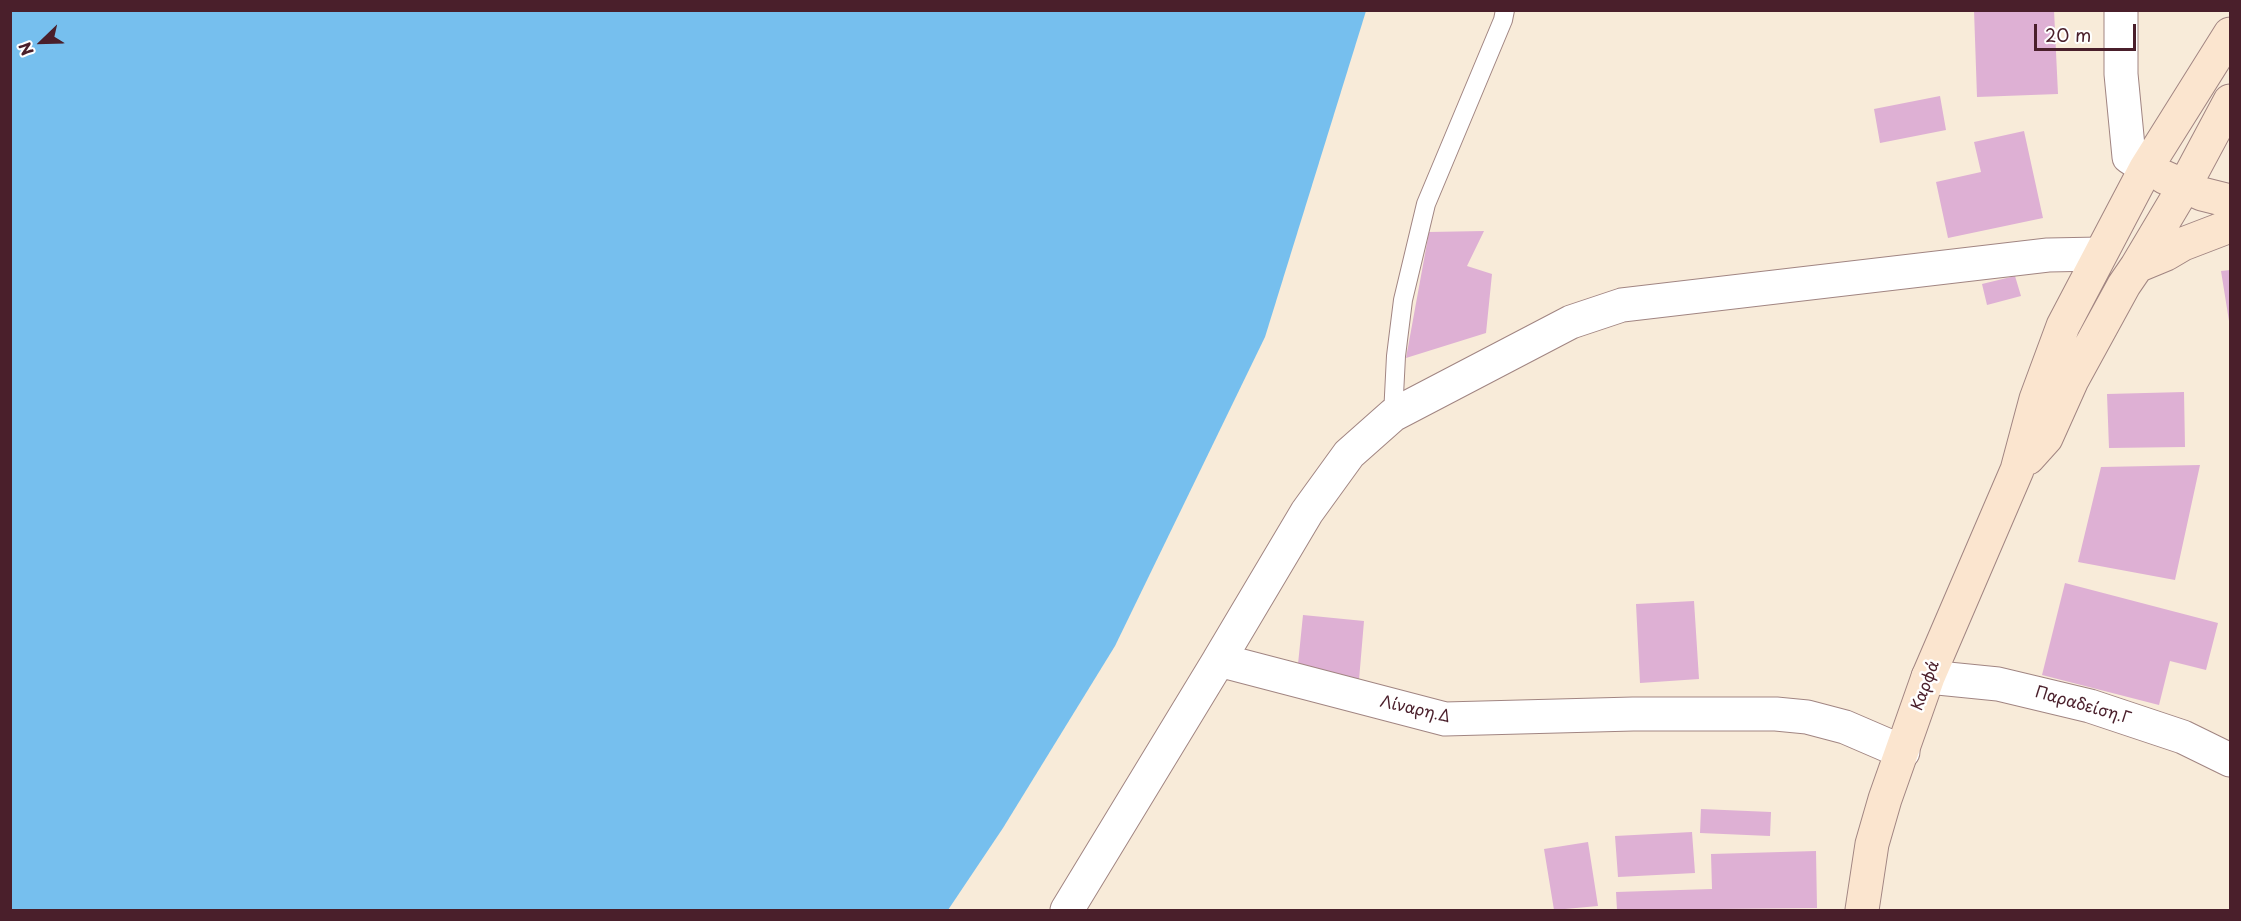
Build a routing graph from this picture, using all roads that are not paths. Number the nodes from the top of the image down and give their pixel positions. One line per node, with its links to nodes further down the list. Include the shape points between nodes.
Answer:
1 (1505, 10): 13 (lane, via 1426,204 1403,300)
2 (2121, 10): 6 (street, via 2121,74)
3 (2230, 34): 6 (main road)
4 (2230, 103): 5 (main road); 7 (main road)
5 (2230, 130)
6 (2139, 154): 7 (main road); 11 (main road, via 2120,217)
7 (2188, 180): 8 (main road); 9 (main road); 12 (main road)
8 (2230, 185)
9 (2230, 201)
10 (2230, 226): 12 (main road)
11 (2100, 254): 13 (street, via 2048,255 1622,305 1570,322); 14 (main road, via 2063,326 2036,399)
12 (2137, 266): 14 (main road, via 2072,381 2046,438)
13 (1393, 415): 15 (street, via 1349,454 1321,493)
14 (2017, 470): 16 (main road, Καρφά)
15 (1219, 660): 17 (street, Λίναρη.Δ, via 1445,719 1776,714 1845,727); 19 (street)
16 (1928, 677): 17 (main road, Καρφά); 18 (street, Παραδείση.Γ, via 1998,684 2090,706 2183,737)
17 (1903, 752): 20 (main road, Καρφά, via 1872,844)
18 (2230, 759)
19 (1067, 910)
20 (1862, 910)

